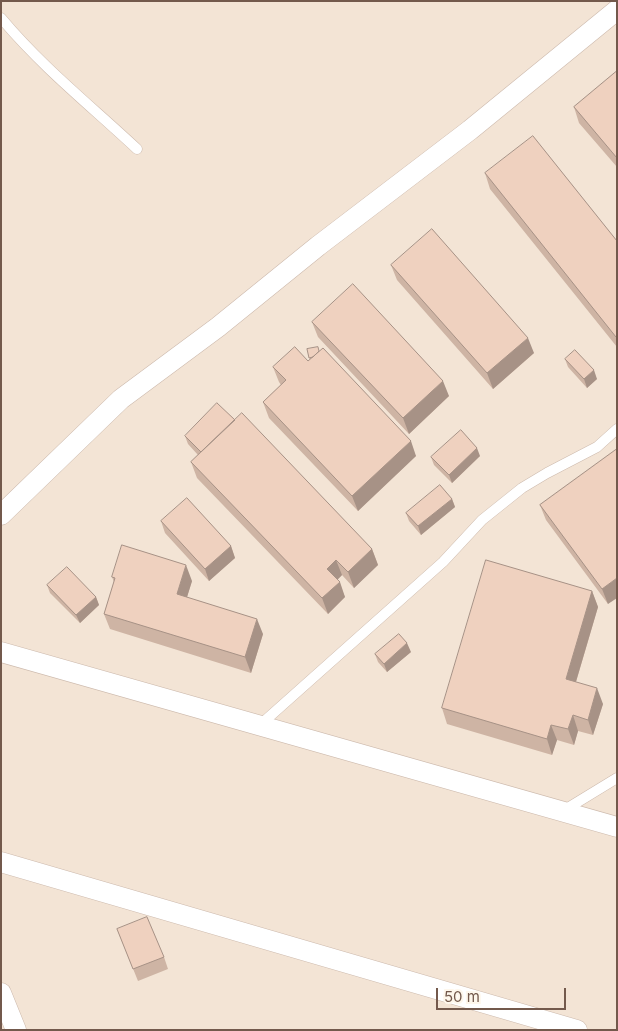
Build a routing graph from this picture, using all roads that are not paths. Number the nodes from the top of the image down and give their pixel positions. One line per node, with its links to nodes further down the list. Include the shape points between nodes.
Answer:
1 (614, 7): 5 (street, via 470,130 121,400)
2 (1, 18): 3 (lane, via 23,44)
3 (137, 149)
4 (617, 429): 7 (lane, via 596,447 522,488 482,520 443,562)
5 (1, 515)
6 (1, 652): 7 (street)
7 (260, 725): 9 (street)
8 (617, 778): 9 (lane)
9 (562, 811): 10 (street)
10 (617, 827)
11 (1, 862): 14 (street)
12 (1, 993): 13 (street)
13 (16, 1030)
14 (577, 1030)

